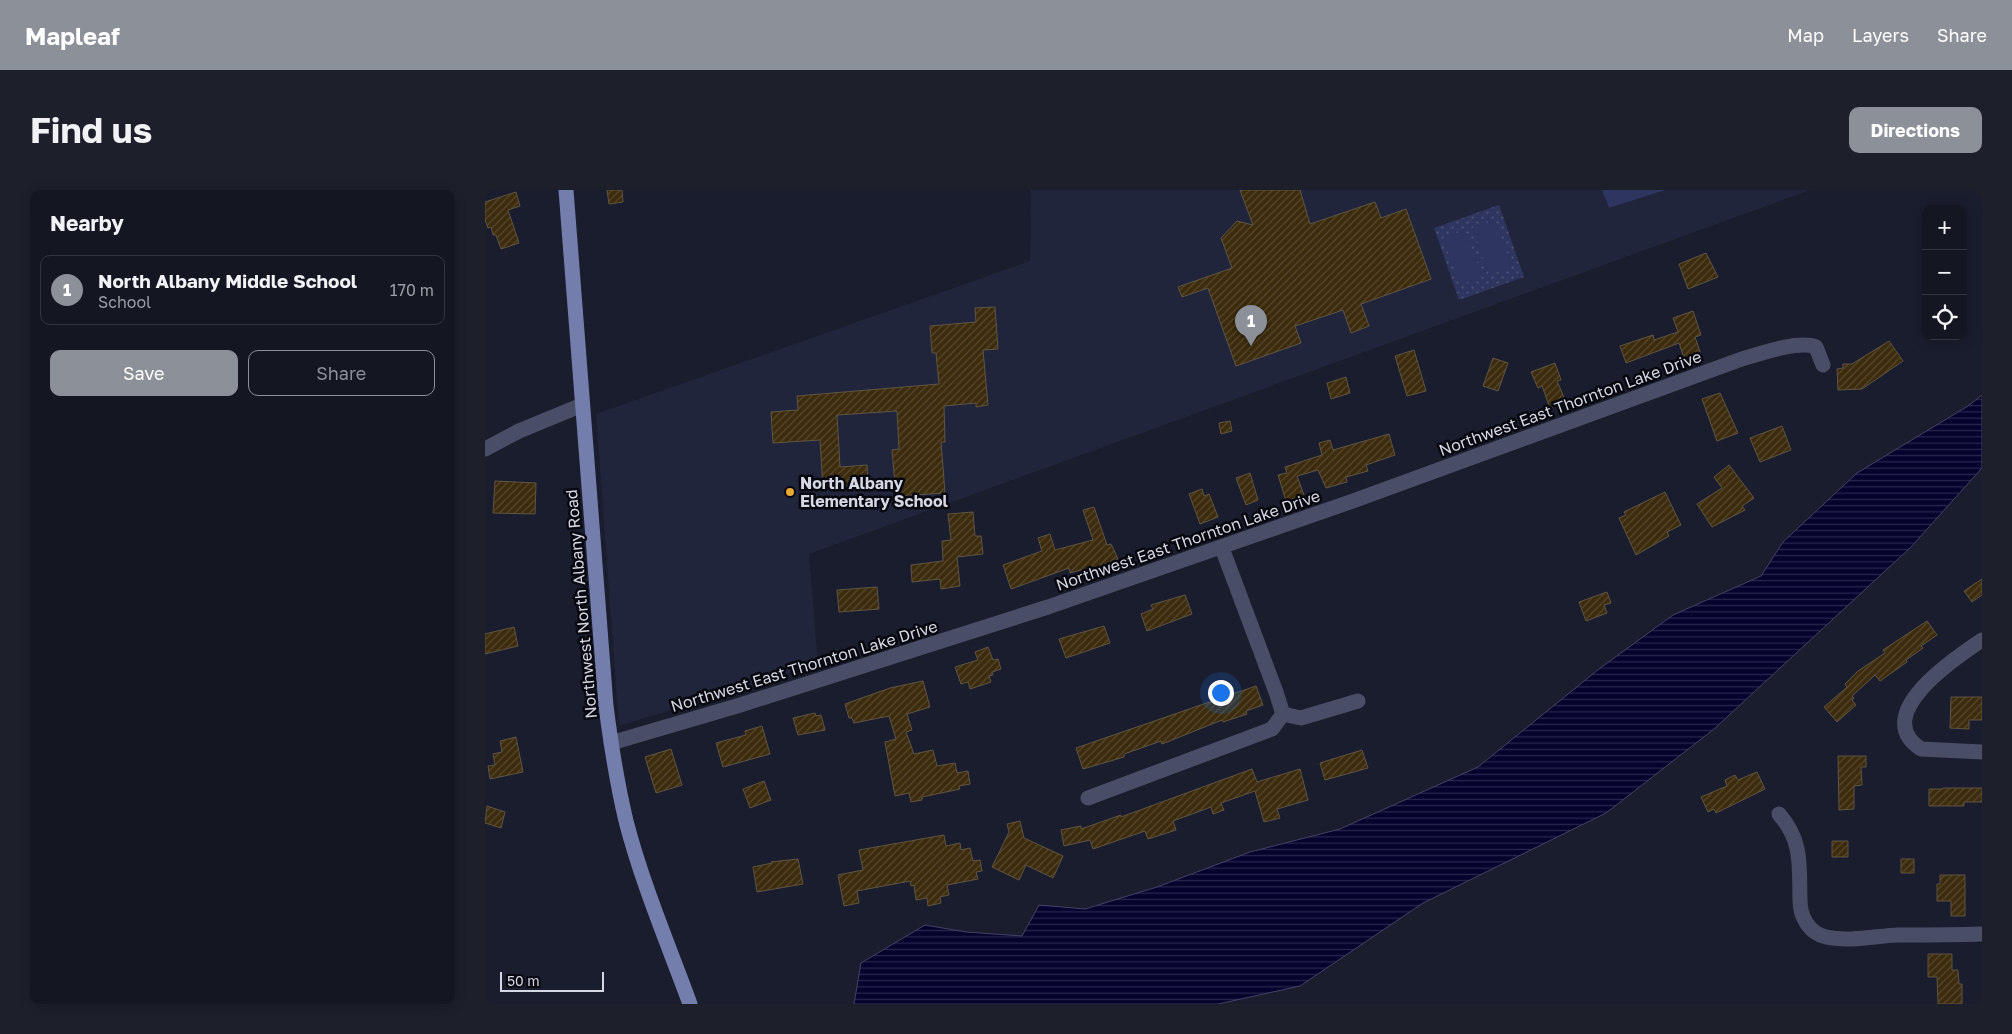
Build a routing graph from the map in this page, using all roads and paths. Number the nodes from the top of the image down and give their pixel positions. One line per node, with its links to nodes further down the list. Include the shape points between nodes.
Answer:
1 (566, 190): 3 (main road, Northwest North Albany Road)
2 (1823, 365): 5 (street, Northwest East Thornton Lake Drive, via 1816,347 1809,344 1739,360)
3 (582, 405): 4 (street); 9 (main road, Northwest North Albany Road)
4 (485, 448)
5 (1222, 548): 8 (street); 9 (street, Northwest East Thornton Lake Drive, via 1048,607)
6 (1982, 640): 10 (street, via 1915,695 1905,716 1908,737 1921,749)
7 (1358, 701): 8 (street, via 1301,718)
8 (1283, 714): 11 (street, via 1272,730)
9 (611, 743): 14 (main road, Northwest North Albany Road, via 627,823)
10 (1982, 752)
11 (1088, 798)
12 (1779, 814): 13 (street, via 1797,840 1801,913 1806,924 1819,934 1855,938)
13 (1982, 934)
14 (691, 1004)

